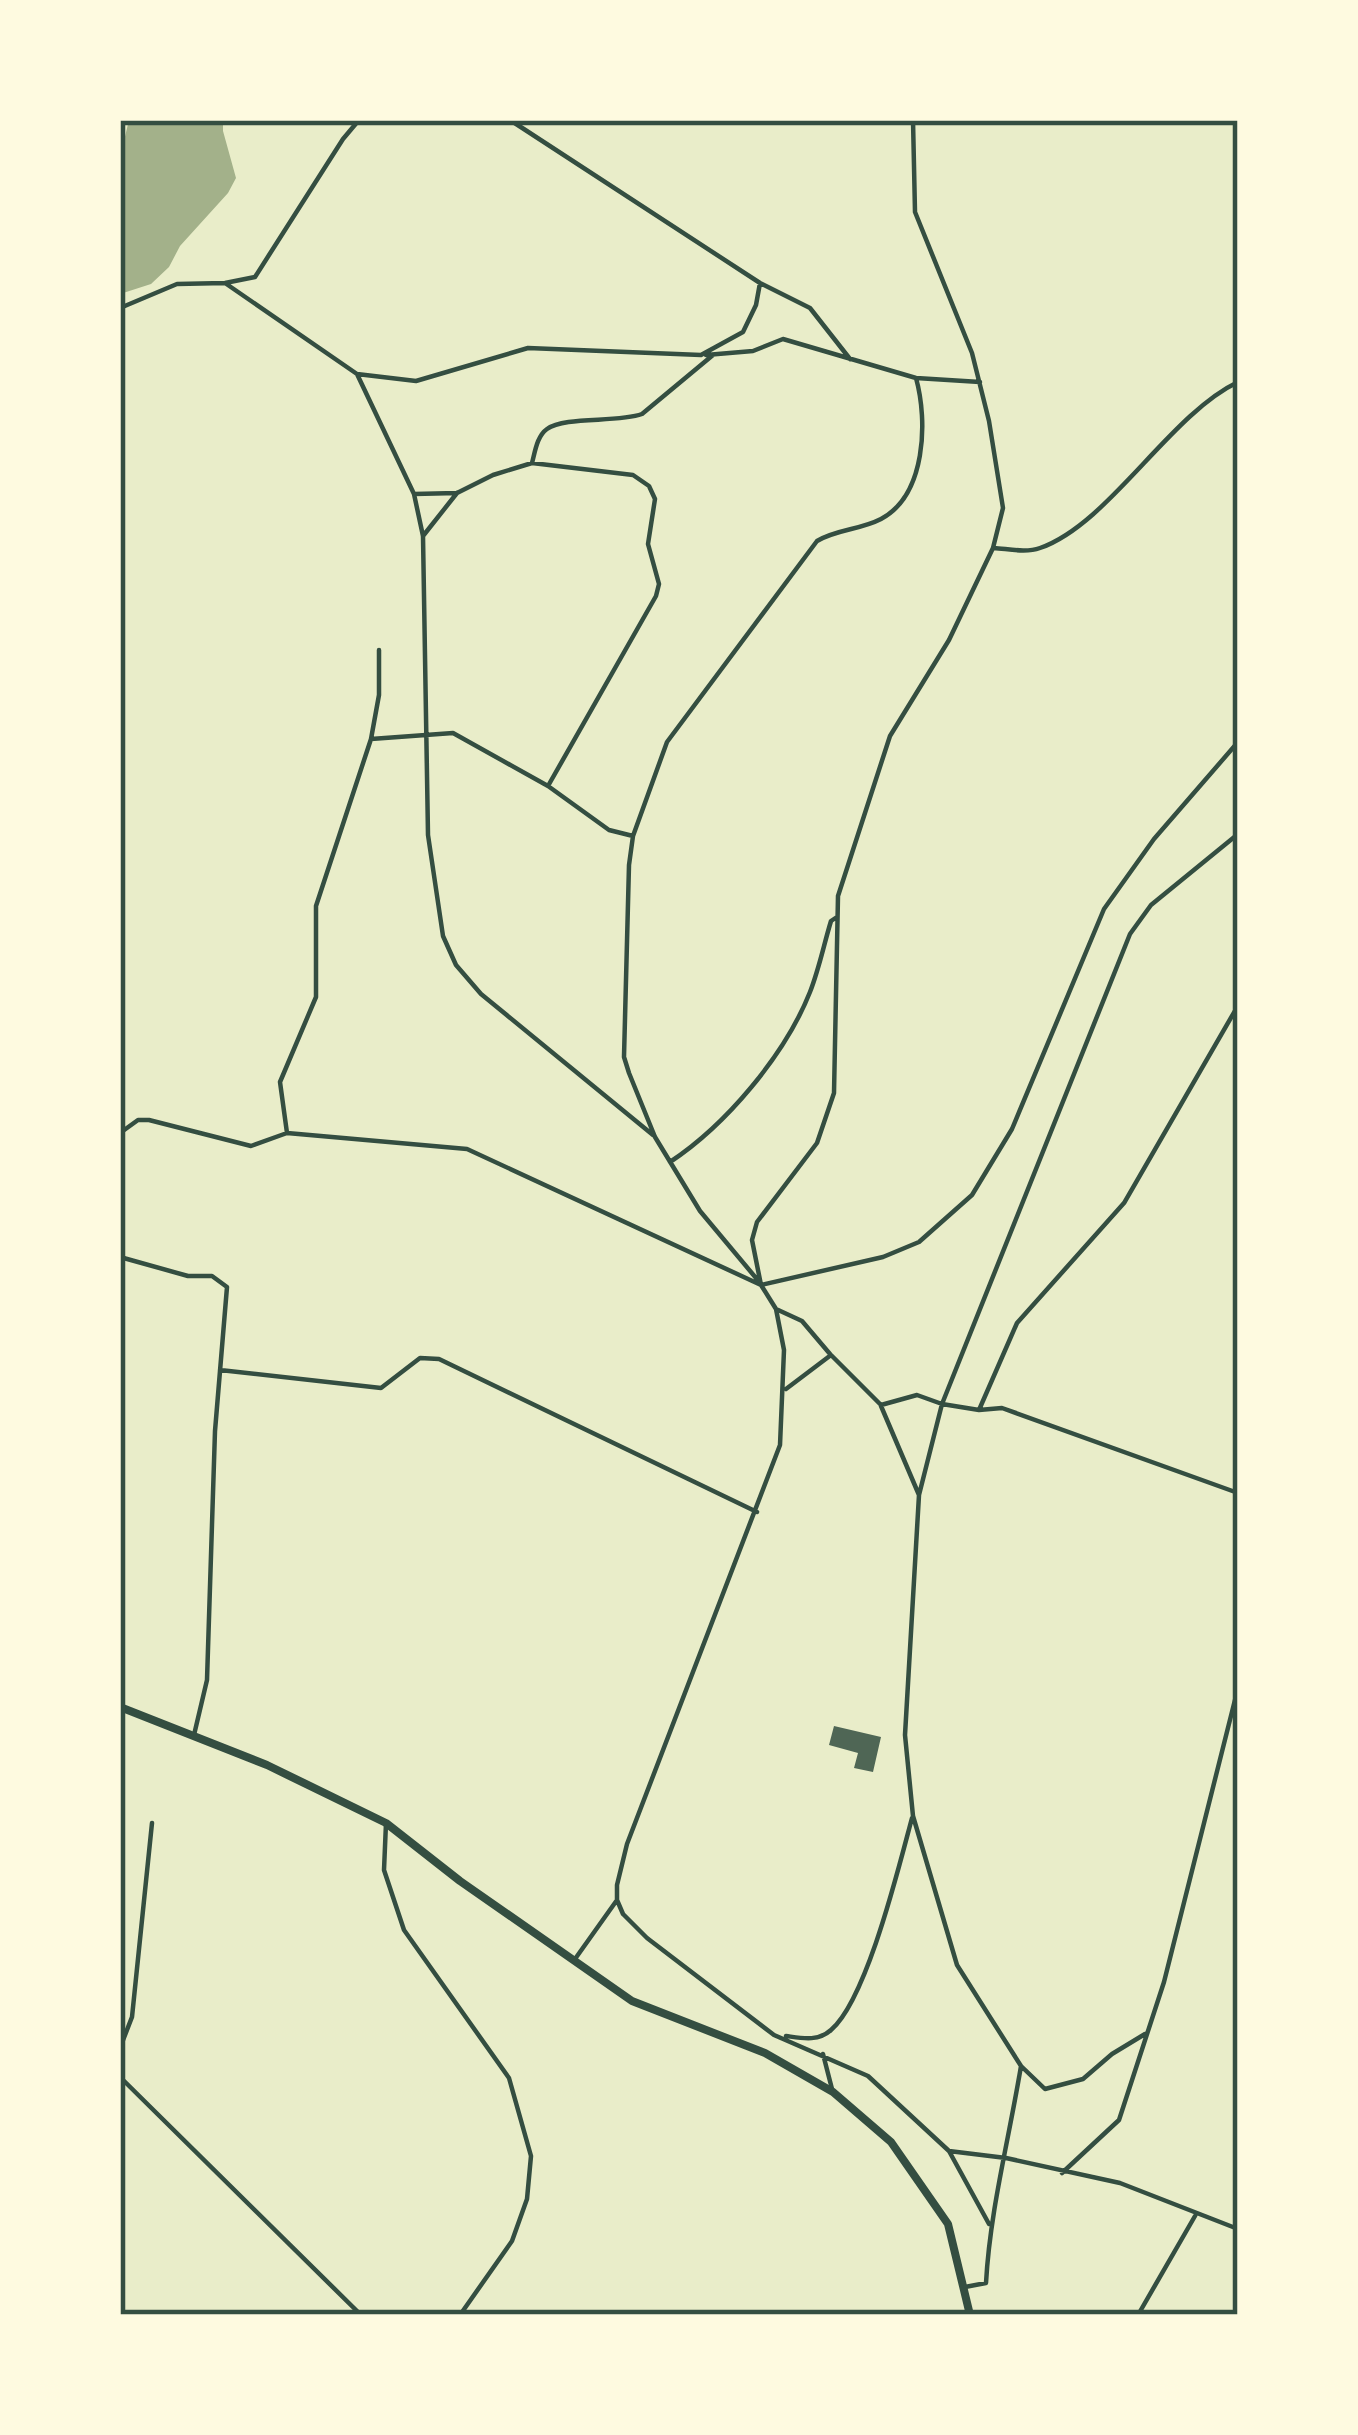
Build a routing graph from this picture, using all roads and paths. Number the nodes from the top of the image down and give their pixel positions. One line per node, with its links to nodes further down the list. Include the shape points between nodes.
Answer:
1 (359, 120): 4 (street, via 262,271)
2 (510, 120): 5 (street)
3 (913, 120): 12 (street, via 915,212)
4 (225, 283): 6 (street, via 177,284); 10 (street)
5 (760, 283): 7 (street, via 742,332); 9 (street, via 810,308)
6 (120, 308)
7 (701, 355): 8 (street); 10 (street, via 528,348 416,381)
8 (713, 355): 9 (street, via 783,339); 14 (street, via 642,414 551,426)
9 (850, 359): 11 (street)
10 (357, 374): 16 (street)
11 (916, 378): 12 (street); 25 (street, via 924,440 906,490 883,518 817,541 667,742)
12 (980, 382): 18 (street, via 1002,495)
13 (1238, 382): 18 (street, via 1080,524 1044,548)
14 (532, 463): 15 (street); 23 (street, via 633,475 655,499 648,544 656,596)
15 (457, 493): 16 (street); 17 (street)
16 (414, 494): 17 (street)
17 (423, 536): 20 (street)
18 (993, 548): 26 (street, via 890,736)
19 (380, 650): 21 (street)
20 (429, 732): 21 (street); 23 (street, via 453,733); 30 (street, via 433,885 455,965)
21 (371, 740): 29 (street, via 316,905 316,997 280,1082)
22 (1238, 742): 33 (street, via 1104,909 1012,1129 972,1195 919,1242 883,1258)
23 (548, 786): 25 (street, via 608,830)
24 (1238, 834): 38 (street, via 1151,904 1130,934)
25 (633, 836): 30 (street, via 624,1057)
26 (837, 917): 31 (street, via 782,1045 705,1139); 33 (street, via 834,1094 817,1143 757,1222 752,1240)
27 (1236, 1009): 40 (street, via 1124,1203 1017,1323)
28 (120, 1132): 29 (street, via 149,1120 250,1146)
29 (287, 1132): 33 (street, via 467,1149)
30 (655, 1137): 31 (street)
31 (670, 1162): 33 (street)
32 (120, 1256): 36 (street, via 223,1281)
33 (761, 1285): 34 (street)
34 (776, 1309): 35 (street, via 802,1321); 37 (street)
35 (830, 1354): 37 (street); 39 (street)
36 (220, 1370): 43 (street, via 381,1388 420,1358 440,1359); 46 (street, via 207,1680)
37 (785, 1390): 43 (street, via 780,1445)
38 (942, 1404): 39 (street, via 917,1395); 40 (street); 42 (street)
39 (881, 1405): 42 (street)
40 (979, 1410): 41 (street, via 1002,1408)
41 (1238, 1493)
42 (919, 1495): 47 (street, via 905,1736)
43 (757, 1512): 50 (street, via 632,1831)
44 (1237, 1693): 52 (street)
45 (120, 1707): 46 (main road)
46 (193, 1737): 49 (main road)
47 (913, 1816): 53 (street, via 884,1923 847,2007 831,2031 811,2039); 56 (street, via 957,1965)
48 (152, 1822): 54 (street, via 132,2017)
49 (386, 1823): 51 (main road); 67 (street, via 384,1870 404,1930 509,2078 531,2156 512,2241)
50 (617, 1900): 51 (street); 53 (street, via 647,1938)
51 (574, 1961): 58 (main road, via 632,2001 765,2053)
52 (1148, 2032): 56 (street, via 1083,2080 1046,2090); 61 (street, via 1119,2120)
53 (774, 2035): 55 (street)
54 (120, 2048)
55 (823, 2054): 58 (street); 59 (street, via 868,2076)
56 (1021, 2066): 60 (street)
57 (120, 2077): 66 (street)
58 (833, 2092): 65 (main road, via 891,2142 948,2224)
59 (949, 2151): 60 (street); 63 (street)
60 (1006, 2158): 61 (street); 63 (street)
61 (1062, 2173): 62 (street, via 1120,2183)
62 (1197, 2214): 64 (street); 69 (street)
63 (989, 2224): 65 (street, via 986,2284)
64 (1238, 2230)
65 (965, 2287): 68 (main road)
66 (361, 2315)
67 (460, 2315)
68 (970, 2315)
69 (1138, 2315)

